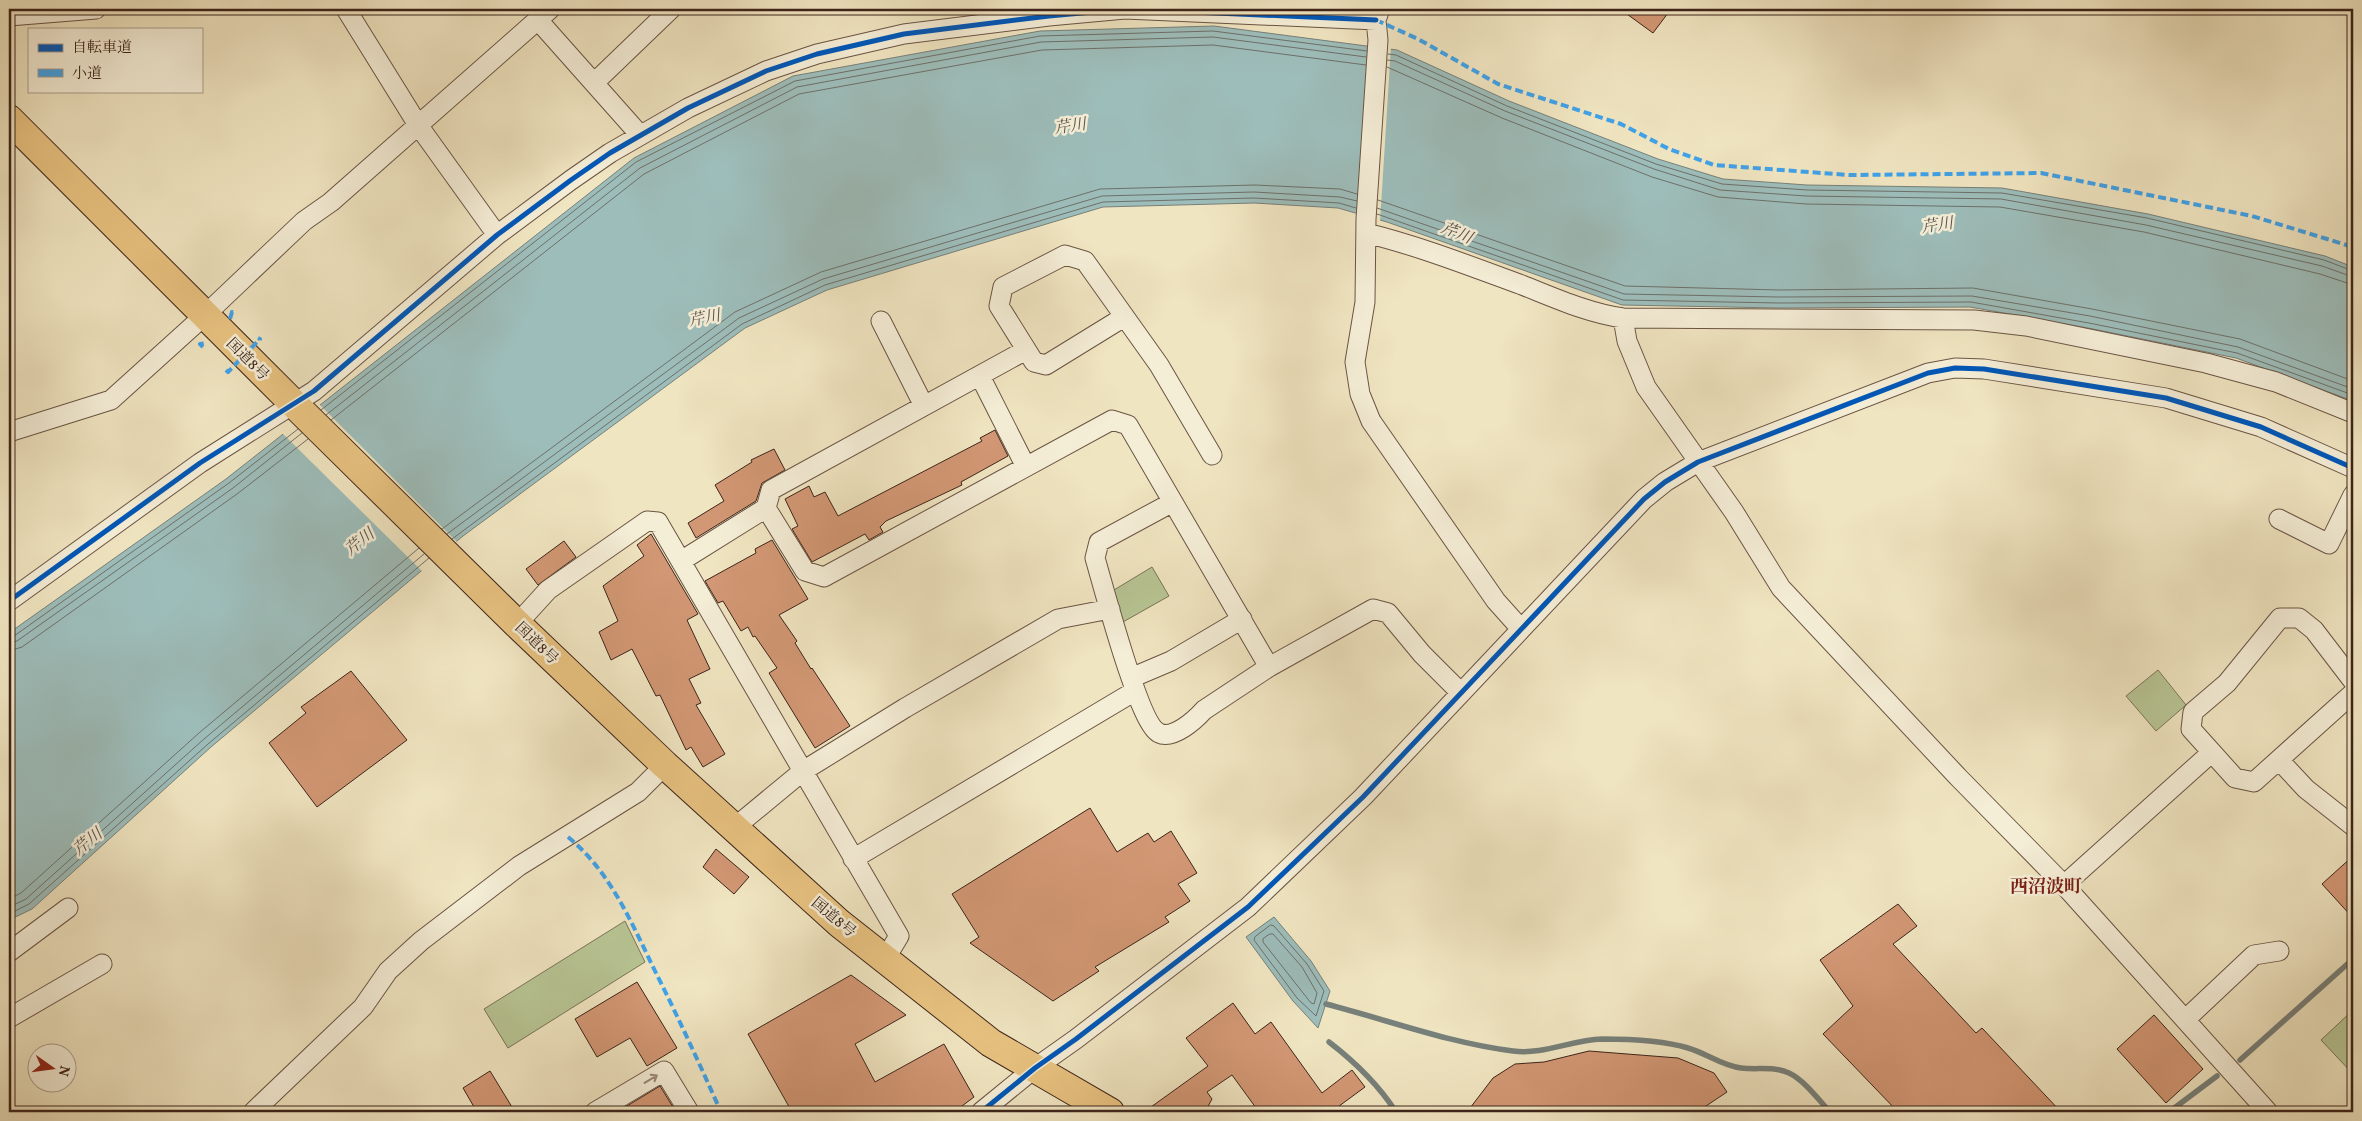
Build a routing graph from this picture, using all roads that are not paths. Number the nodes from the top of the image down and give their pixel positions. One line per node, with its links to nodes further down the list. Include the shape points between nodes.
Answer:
1 (96, 9): 6 (street)
2 (346, 9): 9 (street)
3 (671, 9): 7 (street)
4 (544, 14): 7 (street); 9 (street)
5 (1378, 14): 10 (street, via 1125,9 904,34 816,54 766,71 688,108); 11 (street)
6 (9, 16)
7 (594, 83): 10 (street)
8 (9, 119): 13 (highway, 国道8号)
9 (418, 125): 12 (street); 13 (street, via 331,202 304,221)
10 (640, 136): 12 (street, via 571,180)
11 (1366, 226): 15 (street, via 1400,242 1582,307); 36 (street, via 1365,302 1355,362 1360,394 1371,421 1496,601)
12 (497, 235): 20 (street)
13 (205, 316): 20 (highway, 国道8号); 22 (street, via 111,400)
14 (1124, 316): 17 (street, via 1046,365 1034,362); 17 (street, via 1084,261 1065,255 1003,287 999,306); 23 (street, via 1159,365)
15 (1623, 318): 21 (street, via 1883,318 1974,320 2026,326 2206,363 2276,382); 24 (street, via 1627,341 1646,388)
16 (881, 321): 19 (street)
17 (1026, 350): 18 (street)
18 (980, 376): 19 (street); 25 (street)
19 (924, 406): 29 (street, via 771,490)
20 (298, 409): 32 (street, via 200,463); 35 (highway, 国道8号)
21 (2353, 413)
22 (9, 432)
23 (1212, 454)
24 (1698, 462): 26 (street, via 1928,373 1954,368 1984,369 2166,398 2261,427); 36 (street, via 1644,499); 49 (street, via 1734,512 1781,588 1958,777)
25 (1026, 467): 28 (street, via 1112,420 1128,425); 29 (street, via 824,577 805,571)
26 (2353, 468)
27 (2353, 495): 30 (street, via 2329,544)
28 (1173, 502): 33 (street, via 1099,542 1095,558); 34 (street)
29 (766, 508): 31 (street)
30 (2279, 519)
31 (681, 561): 35 (street, via 658,522 647,521 548,590); 45 (street)
32 (9, 601)
33 (1110, 609): 39 (street); 45 (street, via 1058,619)
34 (1242, 619): 37 (street); 39 (street)
35 (517, 624): 44 (highway, 国道8号)
36 (1521, 629): 40 (street)
37 (1269, 667): 39 (street, via 1204,710 1196,720 1163,735 1152,728); 40 (street, via 1373,609 1388,613 1422,654)
38 (2353, 681): 42 (street, via 2314,630 2299,618 2280,618 2227,683 2193,712 2191,729)
39 (1133, 684): 48 (street)
40 (1461, 693): 57 (street, via 1363,797 1229,923)
41 (2353, 693): 43 (street)
42 (2211, 753): 43 (street, via 2235,778 2254,782); 49 (street, via 2123,824)
43 (2279, 760): 46 (street, via 2306,789)
44 (665, 765): 47 (highway, 国道8号); 59 (street, via 638,792 519,866 420,941 388,971 363,1007)
45 (802, 771): 47 (street); 48 (street)
46 (2353, 826)
47 (734, 828): 53 (highway, 国道8号, via 839,923)
48 (854, 858): 53 (street, via 899,936)
49 (2064, 884): 56 (street)
50 (68, 908): 52 (street)
51 (2279, 950): 56 (street, via 2254,955)
52 (9, 952)
53 (885, 959): 57 (highway, 国道8号, via 991,1043)
54 (102, 964): 55 (street)
55 (9, 1018)
56 (2186, 1020): 63 (street, via 2250,1082)
57 (1035, 1068): 61 (street); 62 (highway, 国道8号)
58 (602, 1108): 60 (street, one-way to 60, via 664,1071)
59 (253, 1112)
60 (689, 1112)
61 (981, 1112)
62 (1110, 1112)
63 (2268, 1112)

